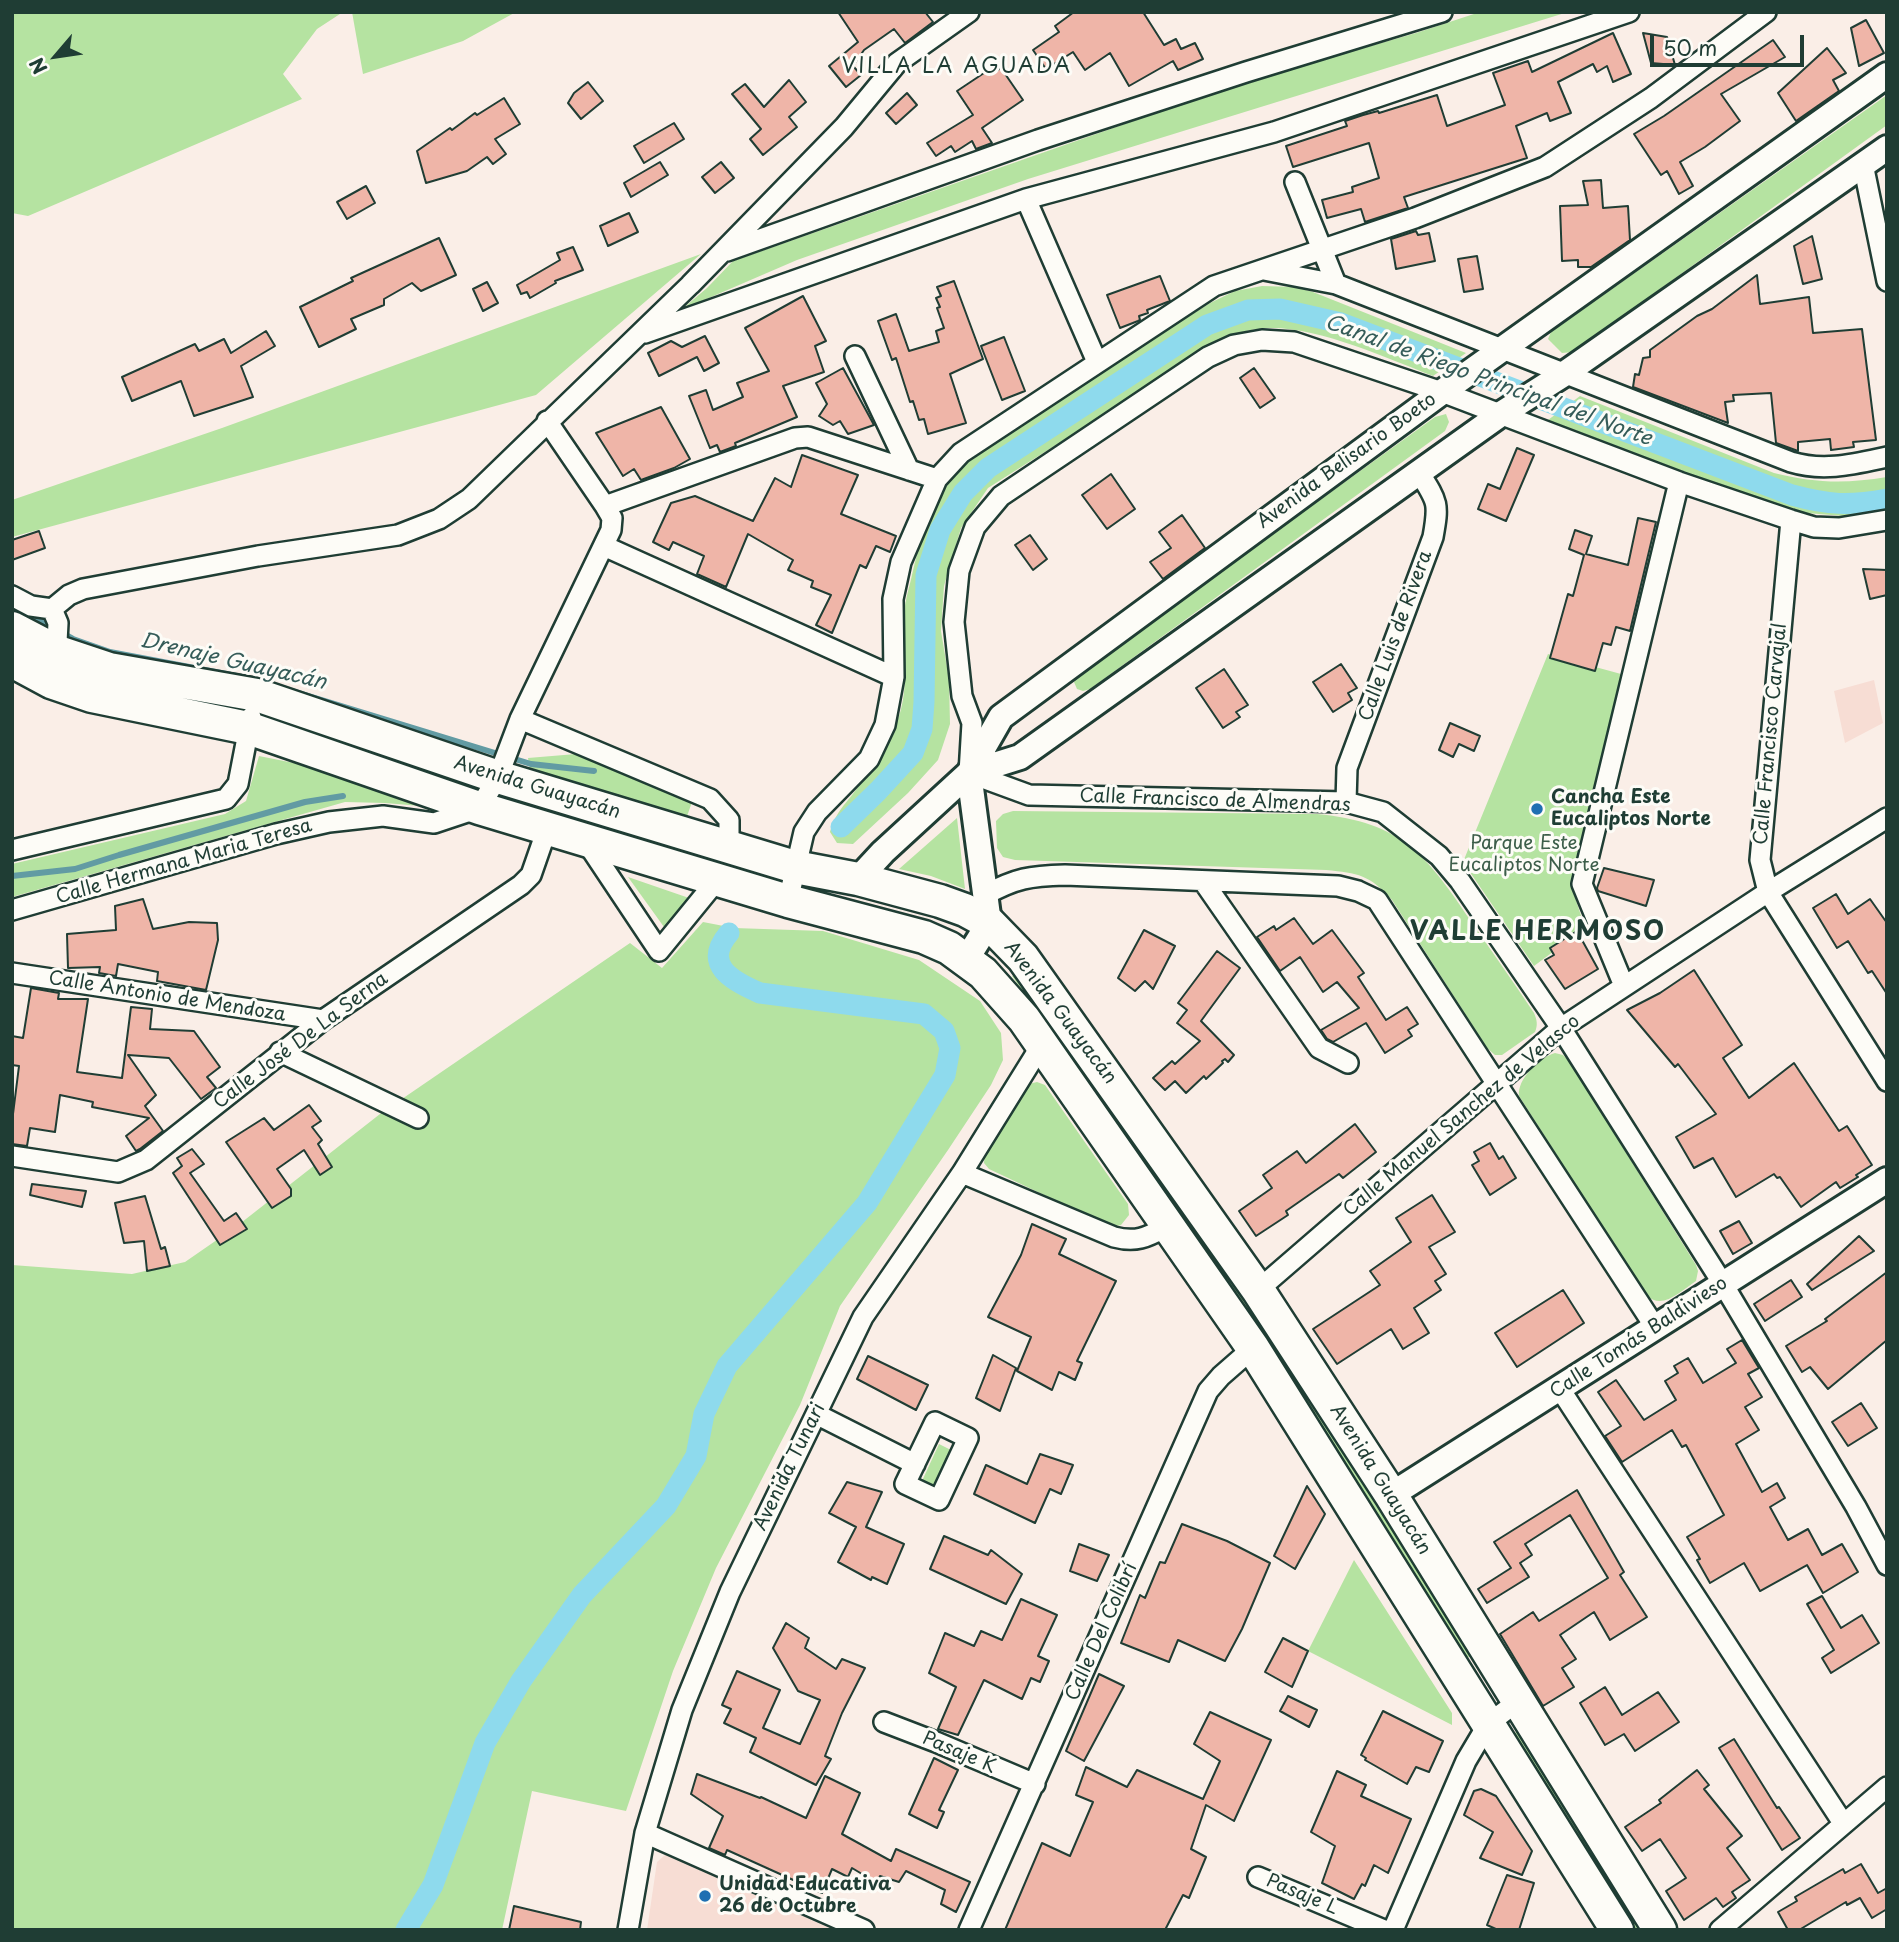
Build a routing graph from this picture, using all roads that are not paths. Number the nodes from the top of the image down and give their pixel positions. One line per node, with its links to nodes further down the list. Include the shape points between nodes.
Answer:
1 (969, 12): 11 (street, via 897,62 844,127)
2 (1441, 12): 11 (street, via 1038,140)
3 (1629, 12): 9 (street, via 1274,132)
4 (1766, 12): 10 (street, via 1651,98 1545,167)
5 (1887, 75): 16 (street, Avenida Belisario Boeto)
6 (1887, 148): 7 (street, Avenida Belisario Boeto)
7 (1863, 164): 13 (street); 19 (street, Avenida Belisario Boeto)
8 (1295, 182): 10 (street)
9 (1026, 199): 15 (street); 18 (street)
10 (1323, 249): 12 (street); 14 (street)
11 (719, 254): 15 (street)
12 (1263, 270): 14 (street); 18 (street, via 1214,286)
13 (1887, 281)
14 (1336, 284): 16 (street)
15 (636, 336): 22 (street)
16 (1494, 355): 19 (street); 20 (street, Avenida Belisario Boeto)
17 (855, 356): 24 (street)
18 (1097, 362): 26 (street, via 961,453)
19 (1557, 378): 21 (street, Avenida Belisario Boeto); 23 (street, via 1810,468)
20 (1449, 387): 21 (street); 42 (street, Avenida Belisario Boeto, via 1001,716); 42 (street, via 1294,342 1262,340 1234,345 1001,496 975,527 959,571 954,622 962,696 972,723)
21 (1508, 409): 25 (street, Avenida Belisario Boeto); 27 (street)
22 (547, 421): 28 (street); 33 (street, via 469,499 439,519 398,535 83,589)
23 (1887, 457)
24 (909, 470): 26 (street); 28 (street, via 824,440 795,438)
25 (1420, 474): 42 (street, Avenida Belisario Boeto, via 1020,757); 44 (street, Calle Luis de Rivera, via 1438,510 1433,537 1347,768)
26 (937, 479): 37 (street, via 901,562 893,599)
27 (1679, 482): 29 (street); 61 (street, via 1582,884)
28 (606, 506): 31 (street, via 612,518)
29 (1791, 520): 30 (street, via 1839,528); 55 (street, Calle Francisco Carvajal, via 1760,860)
30 (1887, 520)
31 (604, 546): 37 (street); 40 (street)
32 (12, 596): 33 (street, via 31,606)
33 (52, 609): 35 (street, via 58,623)
34 (12, 628): 35 (main road, Avenida Guayacán)
35 (58, 652): 38 (street); 39 (main road, Avenida Guayacán, via 109,669)
36 (12, 661): 38 (main road, Avenida Guayacán)
37 (894, 677): 51 (street, via 884,724 869,759 817,812 804,832)
38 (51, 682): 41 (main road, Avenida Guayacán, via 92,696)
39 (257, 695): 41 (street); 43 (main road, Avenida Guayacán)
40 (520, 719): 43 (street); 49 (street, via 710,799 729,820)
41 (248, 728): 45 (main road, Avenida Guayacán); 50 (street, via 238,784 226,799)
42 (969, 773): 44 (street, Calle Francisco de Almendras, via 1029,795); 52 (street, Avenida Belisario Boeto); 57 (street)
43 (498, 777): 45 (street); 49 (main road, Avenida Guayacán)
44 (1346, 802): 63 (street, Calle Francisco de Almendras, via 1382,812 1439,856)
45 (480, 808): 47 (main road, Avenida Guayacán); 58 (street, Calle Hermana Maria Teresa, via 434,823 383,816 328,822)
46 (1887, 818): 55 (street, Calle Manuel Sanchez de Velasco)
47 (547, 829): 48 (main road, Avenida Guayacán); 62 (street, Calle José De La Serna, via 531,875 521,885)
48 (585, 840): 53 (main road, Avenida Guayacán); 53 (street, via 659,951)
49 (729, 847): 51 (main road, Avenida Guayacán)
50 (12, 850)
51 (796, 867): 52 (main road, Avenida Guayacán); 56 (street)
52 (858, 879): 57 (main road, Avenida Guayacán, via 965,910)
53 (717, 880): 56 (main road, Avenida Guayacán)
54 (1203, 881): 57 (street, via 1034,876 1012,880); 66 (street, via 1320,1048); 68 (street, via 1338,886 1377,900)
55 (1768, 892): 61 (street, Calle Manuel Sanchez de Velasco); 67 (street, Calle Francisco Carvajal)
56 (788, 901): 59 (main road, Avenida Guayacán, via 924,937)
57 (987, 909): 59 (street); 75 (main road, Avenida Guayacán)
58 (12, 910)
59 (966, 960): 64 (main road, Avenida Guayacán, via 1012,1003)
60 (12, 973): 62 (street, Calle Antonio de Mendoza)
61 (1624, 986): 63 (street, Calle Manuel Sanchez de Velasco)
62 (323, 1020): 65 (street, Calle José De La Serna)
63 (1560, 1028): 68 (street, Calle Manuel Sanchez de Velasco); 74 (street, Calle Francisco de Almendras)
64 (1042, 1044): 71 (street, Avenida Tunari); 73 (main road, Avenida Guayacán)
65 (280, 1052): 69 (street, Calle Antonio de Mendoza); 70 (street, Calle José De La Serna, via 146,1160 118,1172)
66 (1348, 1063)
67 (1887, 1081)
68 (1496, 1084): 75 (street, Calle Manuel Sanchez de Velasco); 76 (street)
69 (418, 1118)
70 (12, 1156)
71 (962, 1173): 73 (street, via 1129,1241 1147,1238); 79 (street, Avenida Tunari, via 863,1317)
72 (1887, 1180): 74 (street, Calle Tomás Baldivieso)
73 (1168, 1226): 77 (main road, Avenida Guayacán)
74 (1723, 1284): 76 (street, Calle Tomás Baldivieso); 82 (street, Calle Francisco de Almendras)
75 (1258, 1290): 81 (main road, Avenida Guayacán)
76 (1655, 1327): 78 (street, Calle Tomás Baldivieso)
77 (1254, 1348): 85 (main road, Avenida Guayacán); 86 (street, Calle Del Colibrí, via 1208,1391)
78 (1560, 1389): 81 (street, Calle Tomás Baldivieso); 88 (street)
79 (816, 1414): 80 (street); 89 (street, Avenida Tunari, via 730,1592 682,1710)
80 (915, 1464)
81 (1391, 1495): 83 (main road, Avenida Guayacán)
82 (1887, 1565)
83 (1517, 1702): 85 (street); 97 (main road, Avenida Guayacán)
84 (884, 1722): 86 (street, Pasaje K)
85 (1488, 1724): 95 (street, via 1466,1761); 96 (main road, Avenida Guayacán)
86 (1035, 1784): 93 (street, Calle Del Colibrí)
87 (1887, 1787): 88 (street)
88 (1843, 1824): 98 (street)
89 (645, 1833): 91 (street, Avenida Tunari); 92 (street)
90 (1258, 1877): 94 (street, Pasaje L)
91 (628, 1930)
92 (864, 1930)
93 (969, 1930)
94 (1384, 1930)
95 (1393, 1930)
96 (1617, 1930)
97 (1660, 1930)
98 (1720, 1930)

